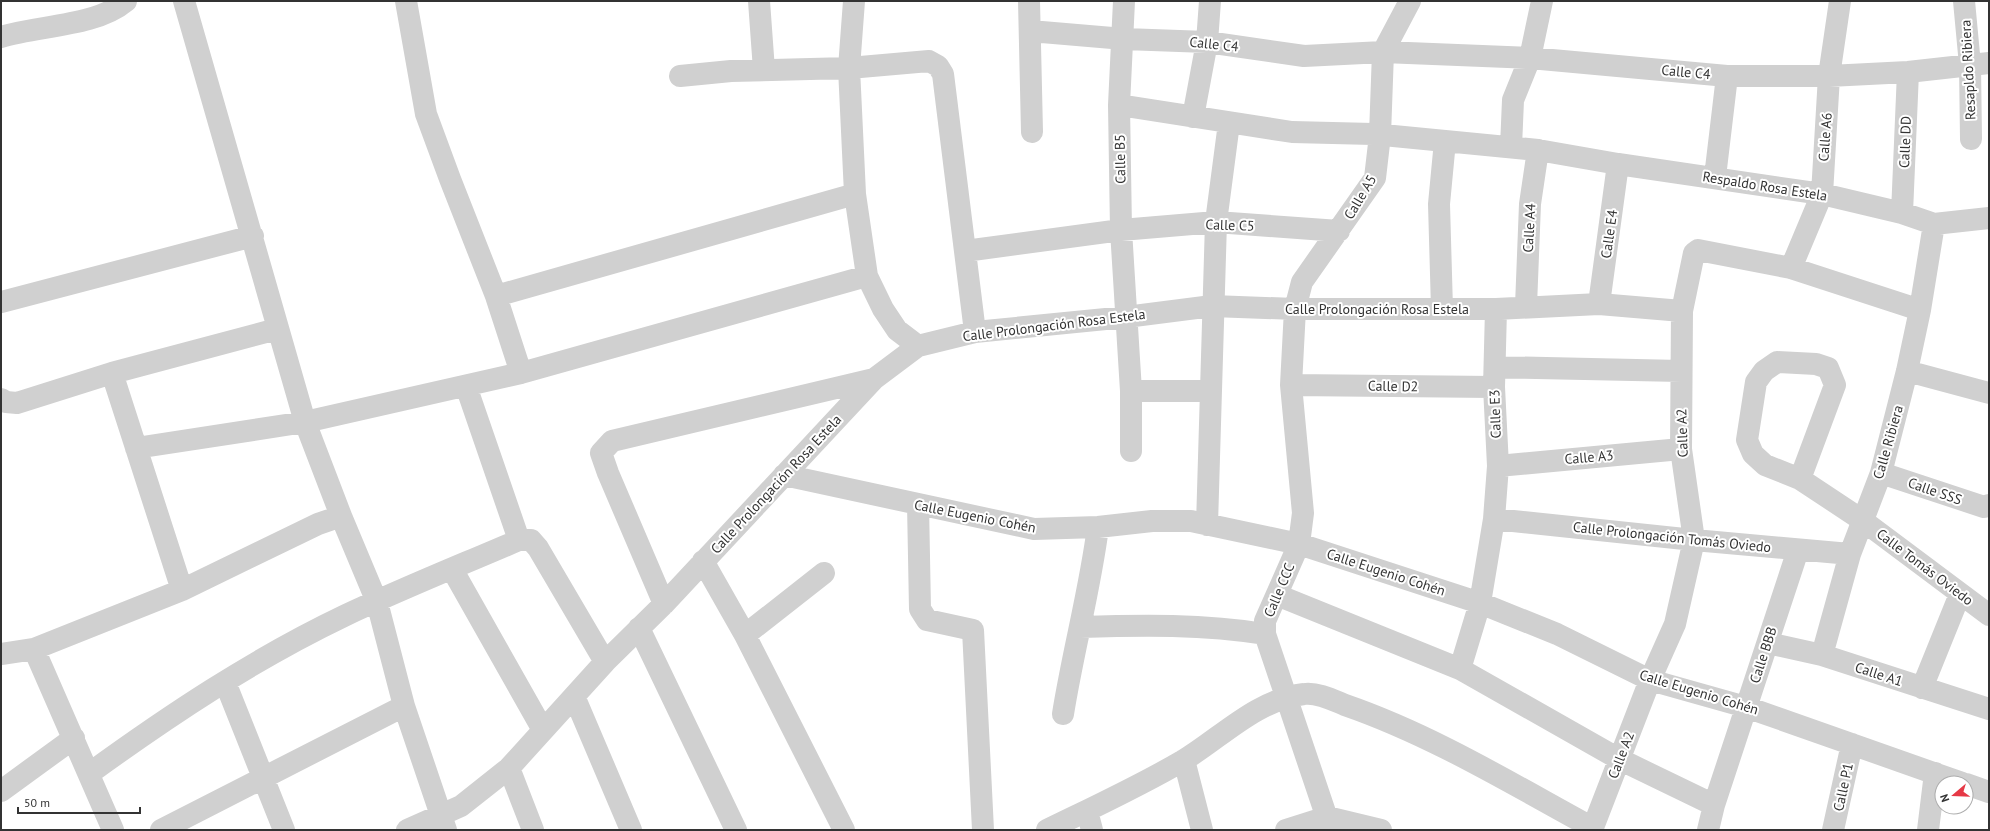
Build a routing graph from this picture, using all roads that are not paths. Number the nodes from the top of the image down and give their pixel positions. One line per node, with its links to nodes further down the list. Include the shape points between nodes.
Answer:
1 (126, 1): 14 (street, via 117,9 76,22)
2 (184, 1): 45 (street)
3 (406, 1): 49 (street, via 426,114)
4 (759, 1): 21 (street)
5 (854, 1): 20 (street)
6 (1030, 1): 13 (street)
7 (1124, 1): 15 (street, Calle B5)
8 (1210, 1): 16 (street)
9 (1410, 1): 17 (street, Calle A5)
10 (1542, 1): 18 (street)
11 (1840, 1): 25 (street, Calle A6)
12 (1964, 1): 19 (street, Resapldo Ribiera)
13 (1030, 31): 15 (street, Calle C4); 29 (street)
14 (1, 37)
15 (1124, 39): 16 (street, Calle C4); 26 (street, Calle B5)
16 (1207, 42): 17 (street, Calle C4, via 1304,56); 27 (street)
17 (1383, 52): 18 (street, Calle C4); 30 (street, Calle A5)
18 (1530, 58): 24 (street, Calle C4); 33 (street, via 1514,100)
19 (1979, 64): 22 (street, Calle C4); 31 (street, Resapldo Ribiera)
20 (850, 68): 21 (street); 37 (street); 46 (street, via 929,61 938,66 942,74)
21 (764, 70): 23 (street)
22 (1908, 72): 25 (street, Calle C4); 39 (street, Calle DD)
23 (680, 76)
24 (1726, 76): 25 (street, Calle C4); 36 (street)
25 (1829, 76): 38 (street, Calle A6)
26 (1120, 105): 27 (street, Respaldo Rosa Estela); 43 (street, Calle B5)
27 (1193, 117): 28 (street, Respaldo Rosa Estela)
28 (1229, 122): 30 (street, Respaldo Rosa Estela, via 1292,132); 41 (street)
29 (1032, 132)
30 (1380, 135): 32 (street, Respaldo Rosa Estela); 44 (street, Calle A5, via 1375,178)
31 (1971, 139)
32 (1445, 141): 33 (street, Respaldo Rosa Estela); 56 (street, via 1440,204)
33 (1512, 147): 34 (street, Respaldo Rosa Estela)
34 (1538, 150): 35 (street, Respaldo Rosa Estela); 53 (street, Calle A4, via 1530,204)
35 (1618, 164): 36 (street, Respaldo Rosa Estela); 51 (street, Calle E4)
36 (1715, 177): 38 (street, Respaldo Rosa Estela)
37 (855, 194): 48 (street); 49 (street)
38 (1822, 194): 39 (street, Respaldo Rosa Estela); 47 (street, Calle A6)
39 (1902, 213): 42 (street, Respaldo Rosa Estela)
40 (1989, 218): 42 (street, Respaldo Rosa Estela)
41 (1216, 222): 43 (street, Calle C5); 44 (street, Calle C5); 52 (street)
42 (1934, 224): 57 (street, Calle Ribiera)
43 (1121, 230): 46 (street, Calle C5); 59 (street, Calle B5)
44 (1339, 231): 54 (street, Calle A5, via 1302,282)
45 (252, 236): 50 (street); 60 (street)
46 (965, 251): 61 (street)
47 (1791, 268): 57 (street, Calle A2); 58 (street, Calle A2, via 1696,251)
48 (867, 276): 62 (street, via 883,309 897,330); 66 (street)
49 (496, 296): 66 (street)
50 (1, 302)
51 (1599, 304): 53 (street, Calle Prolongación Rosa Estela); 58 (street, Calle Prolongación Rosa Estela)
52 (1212, 306): 54 (street, Calle Prolongación Rosa Estela); 59 (street, Calle Prolongación Rosa Estela); 72 (street)
53 (1526, 306): 55 (street, Calle Prolongación Rosa Estela)
54 (1295, 309): 56 (street, Calle Prolongación Rosa Estela); 69 (street, Calle A5)
55 (1496, 309): 56 (street, Calle Prolongación Rosa Estela); 67 (street, Calle E3)
56 (1442, 310)
57 (1920, 310): 63 (street, Calle Ribiera)
58 (1682, 311): 64 (street, Calle A2)
59 (1126, 317): 61 (street, Calle Prolongación Rosa Estela); 71 (street, Calle B5)
60 (277, 328): 65 (street); 75 (street)
61 (975, 332): 62 (street, Calle Prolongación Rosa Estela)
62 (918, 346): 68 (street, Calle Prolongación Rosa Estela)
63 (1907, 370): 73 (street); 80 (street, Calle Ribiera)
64 (1681, 371): 67 (street, Calle D2); 77 (street, Calle A2)
65 (112, 373): 74 (street, via 17,403); 76 (street)
66 (522, 373): 70 (street)
67 (1494, 377): 69 (street, Calle D2); 79 (street, Calle E3)
68 (874, 379): 81 (street, Calle Prolongación Rosa Estela); 103 (street, via 612,442 601,453)
69 (1291, 385): 92 (street, Calle CCC, via 1303,513)
70 (466, 386): 75 (street); 90 (street)
71 (1131, 391): 72 (street); 78 (street, Calle B5)
72 (1211, 391): 88 (street)
73 (1989, 393)
74 (1, 399)
75 (305, 422): 76 (street); 85 (street)
76 (136, 448): 98 (street)
77 (1681, 449): 79 (street, Calle A3); 91 (street, Calle A2)
78 (1131, 451)
79 (1498, 466): 86 (street, Calle E3)
80 (1881, 472): 84 (street, Calle SSS, via 1984,507); 87 (street, Calle Ribiera)
81 (784, 475): 83 (street, Calle Eugenio Cohén); 95 (street, Calle Prolongación Rosa Estela)
82 (1800, 479): 82 (street, Calle Tomás Oviedo, via 1765,465 1753,454 1747,440 1756,382 1764,371 1777,362 1816,364 1828,368 1835,385); 87 (street, Calle Tomás Oviedo)
83 (918, 504): 89 (street, Calle Eugenio Cohén, via 1034,529); 150 (street, via 920,609 927,620 973,630)
84 (1989, 505)
85 (341, 516): 98 (street, via 318,524); 101 (street)
86 (1494, 519): 91 (street, Calle Prolongación Tomás Oviedo); 102 (street, Calle E3)
87 (1862, 520): 94 (street, Calle Ribiera); 99 (street, Calle Tomás Oviedo)
88 (1207, 525): 89 (street, Calle Eugenio Cohén, via 1191,521); 92 (street, Calle Eugenio Cohén)
89 (1098, 527): 105 (street)
90 (519, 540): 96 (street); 113 (street, via 531,540 538,548)
91 (1694, 540): 93 (street, Calle Prolongación Tomás Oviedo); 115 (street, Calle A2, via 1675,624)
92 (1299, 544): 100 (street, Calle CCC); 102 (street, Calle Eugenio Cohén)
93 (1798, 550): 94 (street, Calle Prolongación Tomás Oviedo); 109 (street, Calle BBB)
94 (1850, 554): 112 (street, Calle Ribiera)
95 (703, 562): 103 (street, Calle Prolongación Rosa Estela); 108 (street)
96 (452, 569): 101 (street); 124 (street)
97 (824, 573): 108 (street)
98 (182, 590): 110 (street)
99 (1960, 594): 104 (street, Calle Tomás Oviedo); 117 (street)
100 (1277, 595): 107 (street, Calle CCC, via 1265,621); 114 (street)
101 (377, 602): 116 (street, via 344,616); 120 (street)
102 (1480, 603): 114 (street, Calle E3); 115 (street, Calle Eugenio Cohén, via 1558,634)
103 (664, 604): 106 (street, Calle Prolongación Rosa Estela)
104 (1989, 614)
105 (1080, 627): 107 (street, via 1161,625 1233,629); 123 (street, via 1070,667)
106 (639, 628): 113 (street, Calle Prolongación Rosa Estela); 148 (street)
107 (1265, 634): 119 (street, Calle CCC)
108 (745, 635): 149 (street)
109 (1768, 643): 112 (street, Calle A1); 121 (street, Calle BBB)
110 (34, 648): 111 (street); 125 (street)
111 (1, 654)
112 (1822, 655): 117 (street, Calle A1)
113 (605, 662): 118 (street, Calle Prolongación Rosa Estela)
114 (1460, 668): 127 (street)
115 (1650, 680): 121 (street, Calle Eugenio Cohén); 127 (street, Calle A2)
116 (225, 682): 130 (street, via 160,722); 133 (street)
117 (1922, 688): 122 (street, Calle A1)
118 (574, 696): 124 (street, Calle Prolongación Rosa Estela); 147 (street)
119 (1287, 698): 128 (street, via 1249,714); 140 (street, Calle CCC); 141 (street, via 1305,694 1322,697 1413,732)
120 (404, 706): 133 (street); 139 (street)
121 (1746, 706): 126 (street, Calle Eugenio Cohén); 137 (street, Calle BBB)
122 (1989, 709)
123 (1063, 714)
124 (543, 730): 129 (street, Calle Prolongación Rosa Estela)
125 (74, 738): 130 (street); 135 (street)
126 (1852, 744): 131 (street, Calle Eugenio Cohén); 156 (street, Calle P1)
127 (1619, 759): 137 (street); 141 (street, Calle A2)
128 (1184, 760): 138 (street); 152 (street)
129 (509, 768): 139 (street, Calle Prolongación Rosa Estela); 146 (street)
130 (90, 773): 142 (street)
131 (1935, 773): 132 (street, Calle Eugenio Cohén); 157 (street)
132 (1940, 775)
133 (264, 777): 143 (street); 144 (street)
134 (1974, 787): 136 (street)
135 (1, 791)
136 (1989, 792)
137 (1714, 805): 155 (street, Calle BBB)
138 (1090, 820): 151 (street)
139 (444, 822): 145 (street, Calle Prolongación Rosa Estela)
140 (1329, 823): 153 (street); 154 (street)
141 (1592, 829)
142 (113, 830)
143 (161, 830)
144 (284, 830)
145 (407, 830)
146 (533, 830)
147 (631, 830)
148 (736, 830)
149 (844, 830)
150 (983, 830)
151 (1047, 830)
152 (1202, 830)
153 (1286, 830)
154 (1381, 830)
155 (1708, 830)
156 (1833, 830)
157 (1928, 830)

